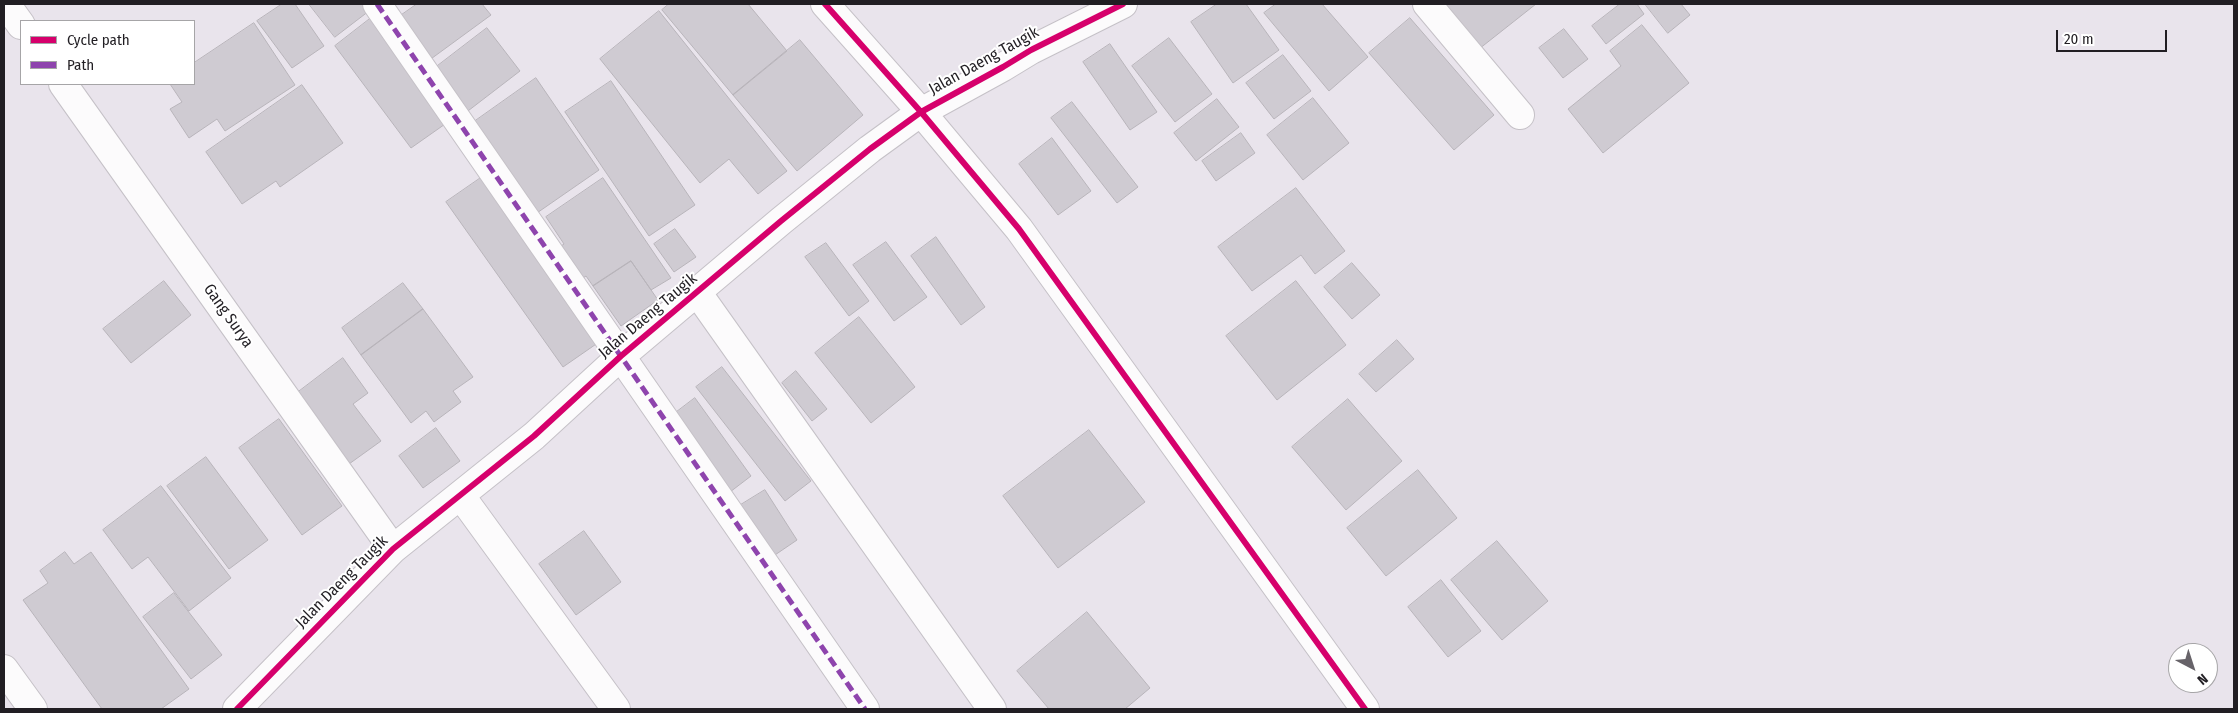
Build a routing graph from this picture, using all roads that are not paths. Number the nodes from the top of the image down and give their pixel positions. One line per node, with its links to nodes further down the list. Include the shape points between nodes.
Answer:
1 (6, 4): 6 (street)
2 (377, 4): 11 (street)
3 (825, 4): 8 (street)
4 (1123, 4): 8 (street, Jalan Daeng Taugik, via 1031,50)
5 (1427, 4): 9 (street)
6 (20, 24)
7 (64, 85): 13 (street, Gang Surya)
8 (921, 112): 10 (street, Jalan Daeng Taugik, via 781,221); 20 (street, via 1019,229)
9 (1520, 115)
10 (697, 292): 11 (street, Jalan Daeng Taugik); 19 (street)
11 (621, 356): 12 (street, Jalan Daeng Taugik, via 534,436); 18 (street)
12 (461, 496): 13 (street, Jalan Daeng Taugik); 17 (street)
13 (393, 549): 16 (street, Jalan Daeng Taugik)
14 (4, 670): 15 (street)
15 (33, 709)
16 (237, 709)
17 (616, 709)
18 (865, 709)
19 (992, 709)
20 (1365, 709)

